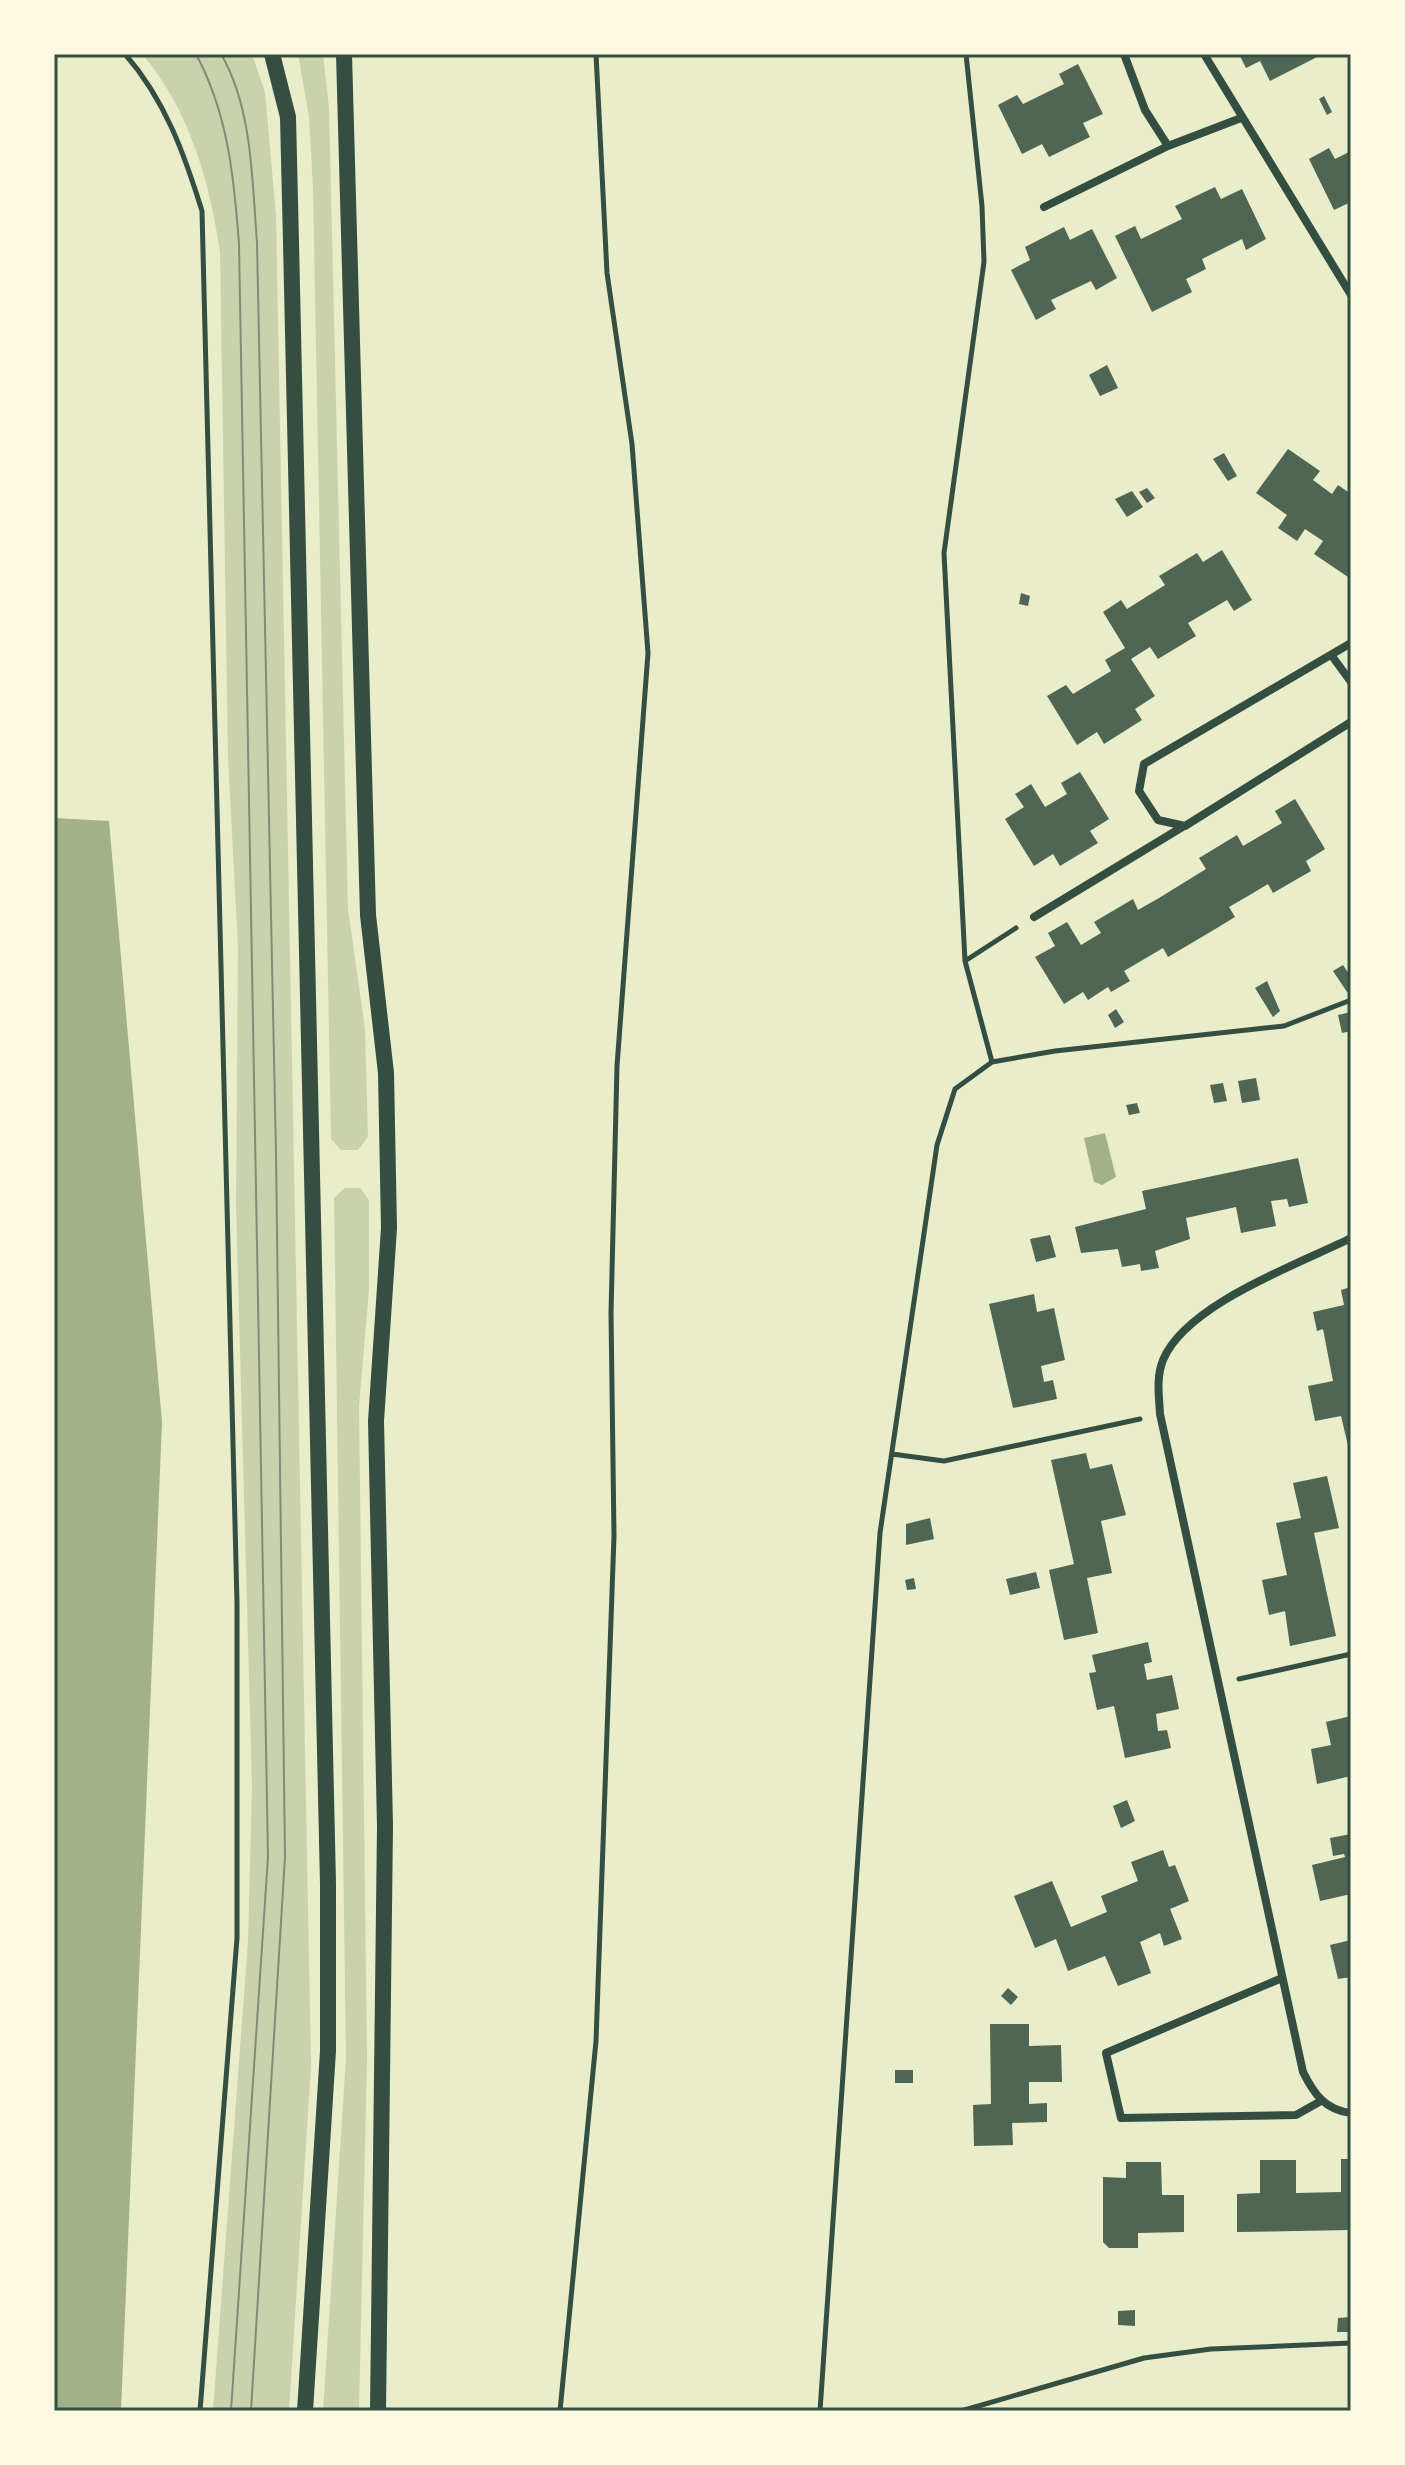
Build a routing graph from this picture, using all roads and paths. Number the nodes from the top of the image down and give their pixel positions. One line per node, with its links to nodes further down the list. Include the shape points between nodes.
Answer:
1 (125, 54): 30 (path, via 150,82 181,146 202,211 237,1603 237,1938)
2 (272, 54): 31 (main road, via 288,117 291,211 328,1884 328,2051)
3 (344, 54): 32 (main road, via 368,915 386,1073 389,1228 376,1421 385,1826)
4 (596, 54): 33 (path, via 607,273 632,444 648,653 617,1066 611,1313 614,1536 596,2041)
5 (966, 54): 18 (path, via 984,262 944,553)
6 (1124, 54): 9 (street, via 1145,110)
7 (1204, 54): 8 (street)
8 (1241, 118): 9 (street); 11 (street)
9 (1168, 146): 10 (street)
10 (1044, 207)
11 (1351, 295)
12 (1351, 643): 13 (street)
13 (1332, 656): 14 (street); 16 (street, via 1144,764 1139,791 1158,820)
14 (1351, 682)
15 (1351, 722): 16 (street)
16 (1185, 826): 17 (street)
17 (1034, 917): 18 (path)
18 (965, 961): 20 (path)
19 (1351, 1000): 20 (path, via 1284,1026)
20 (992, 1062): 23 (path, via 955,1089 937,1145)
21 (1351, 1238): 22 (street, via 1190,1323 1163,1360 1157,1381)
22 (1160, 1414): 23 (path, via 944,1461); 25 (street)
23 (892, 1454): 34 (path, via 880,1533)
24 (1351, 1654): 25 (path)
25 (1219, 1683): 26 (street)
26 (1282, 1978): 27 (street, via 1303,2072); 27 (street, via 1106,2053 1121,2118 1296,2115)
27 (1321, 2101): 28 (street, via 1335,2111)
28 (1351, 2113)
29 (1351, 2343): 35 (path, via 1211,2349 1144,2358)
30 (200, 2411)
31 (305, 2411)
32 (378, 2411)
33 (560, 2411)
34 (820, 2411)
35 (961, 2411)

